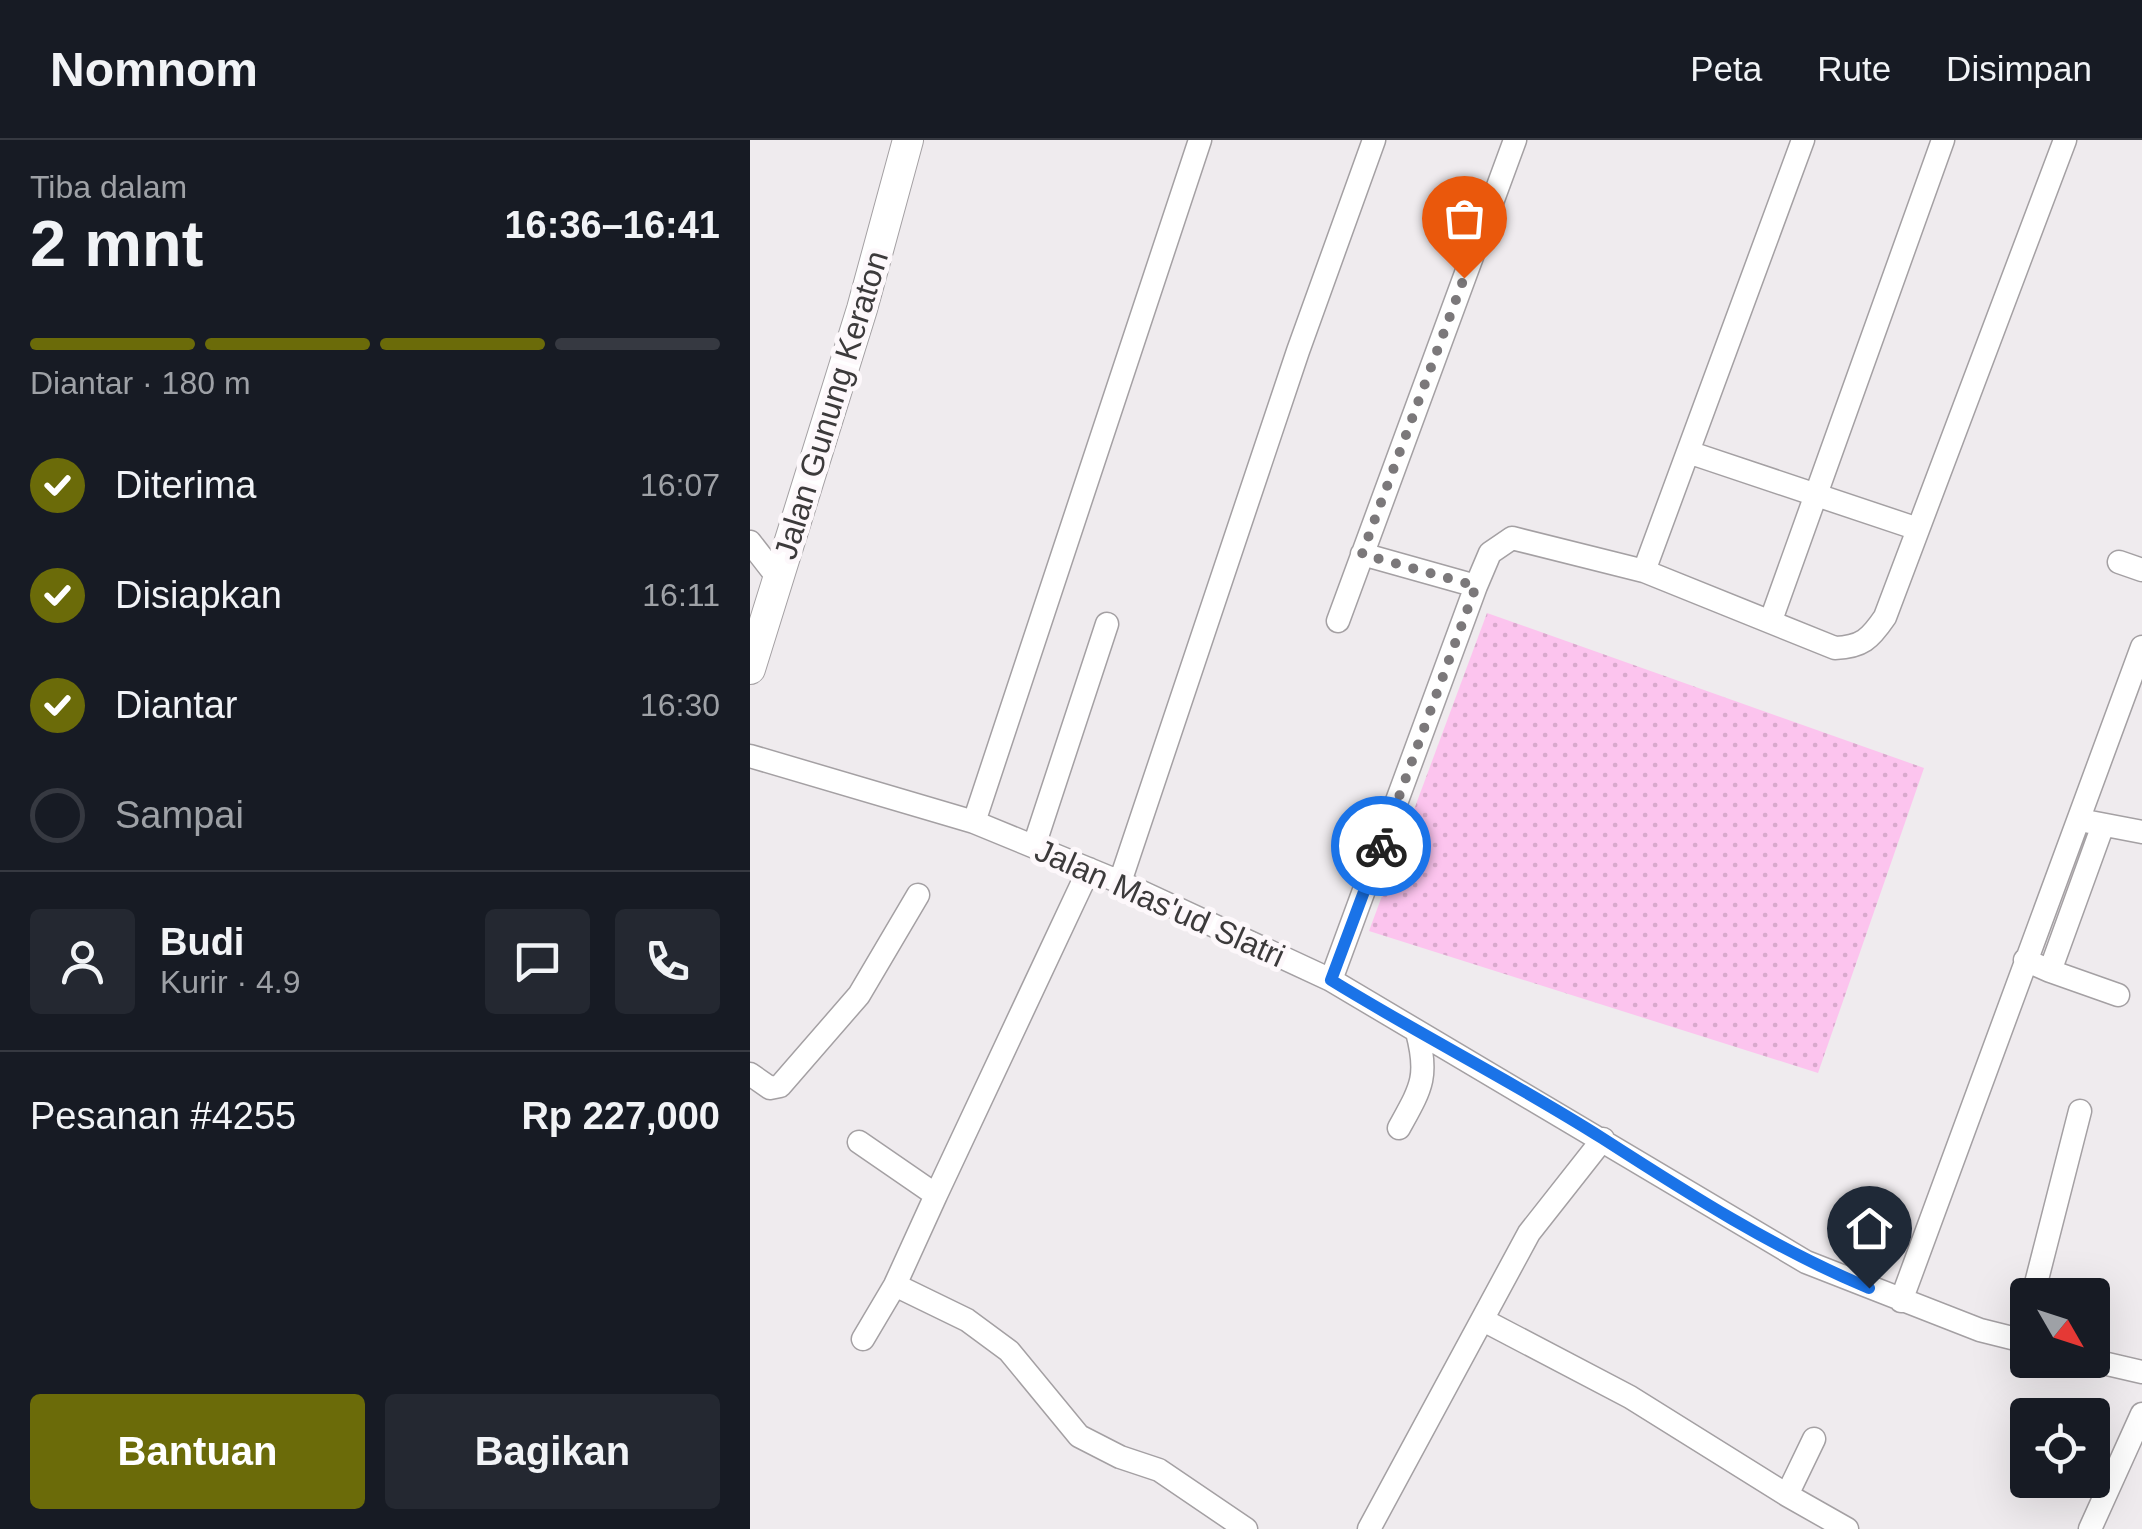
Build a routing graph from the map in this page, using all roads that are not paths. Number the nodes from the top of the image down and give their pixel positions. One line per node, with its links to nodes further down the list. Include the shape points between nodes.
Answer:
1 (908, 140): 16 (street, Jalan Gunung Keraton)
2 (1200, 140): 26 (street)
3 (1374, 140): 31 (street)
4 (1515, 140): 12 (street)
5 (1803, 140): 8 (street)
6 (1944, 140): 9 (street)
7 (2065, 140): 10 (street)
8 (1688, 452): 9 (street); 15 (street)
9 (1816, 494): 10 (street); 18 (street)
10 (1918, 529): 18 (street, via 1870,638 1835,648)
11 (750, 542): 16 (street)
12 (1362, 554): 17 (street); 19 (street)
13 (2119, 562): 14 (street)
14 (2142, 570)
15 (1644, 571): 17 (street, via 1512,538 1490,553); 18 (street)
16 (778, 578): 22 (street, Jalan Gunung Keraton)
17 (1476, 586): 35 (street)
18 (1770, 620)
19 (1338, 622)
20 (1107, 624): 29 (street)
21 (2142, 647): 23 (street)
22 (750, 669)
23 (2136, 684): 25 (street)
24 (750, 756): 26 (street, Jalan Mas'ud Slatri)
25 (2077, 818): 27 (street); 33 (street)
26 (974, 822): 29 (street, Jalan Mas'ud Slatri)
27 (2104, 825): 28 (street); 34 (street)
28 (2142, 832)
29 (1034, 846): 30 (street, Jalan Mas'ud Slatri)
30 (1089, 869): 31 (street, Jalan Mas'ud Slatri); 43 (street)
31 (1120, 882): 35 (street, Jalan Mas'ud Slatri)
32 (918, 895): 38 (street, via 859,995 780,1086 770,1088)
33 (2025, 960): 34 (street); 46 (street)
34 (2050, 971): 36 (street)
35 (1331, 980): 37 (street, Jalan Mas'ud Slatri)
36 (2118, 996)
37 (1417, 1032): 40 (street, via 1423,1084); 41 (street, Jalan Mas'ud Slatri)
38 (750, 1074)
39 (2080, 1111): 44 (street)
40 (1399, 1128)
41 (1603, 1138): 46 (street, Jalan Mas'ud Slatri, via 1668,1184 1806,1262); 47 (street, via 1529,1233)
42 (859, 1142): 43 (street)
43 (936, 1196): 45 (street)
44 (2037, 1278)
45 (895, 1285): 49 (street); 55 (street, via 968,1320 1009,1351 1079,1436 1158,1470)
46 (1901, 1300): 48 (street, Jalan Mas'ud Slatri)
47 (1485, 1321): 54 (street, via 1630,1397); 56 (street)
48 (2010, 1336)
49 (864, 1339)
50 (2110, 1365): 51 (street)
51 (2142, 1372)
52 (2142, 1414): 58 (street)
53 (1814, 1439): 54 (street)
54 (1787, 1495): 57 (street)
55 (1246, 1529)
56 (1369, 1529)
57 (1847, 1529)
58 (2090, 1529)

